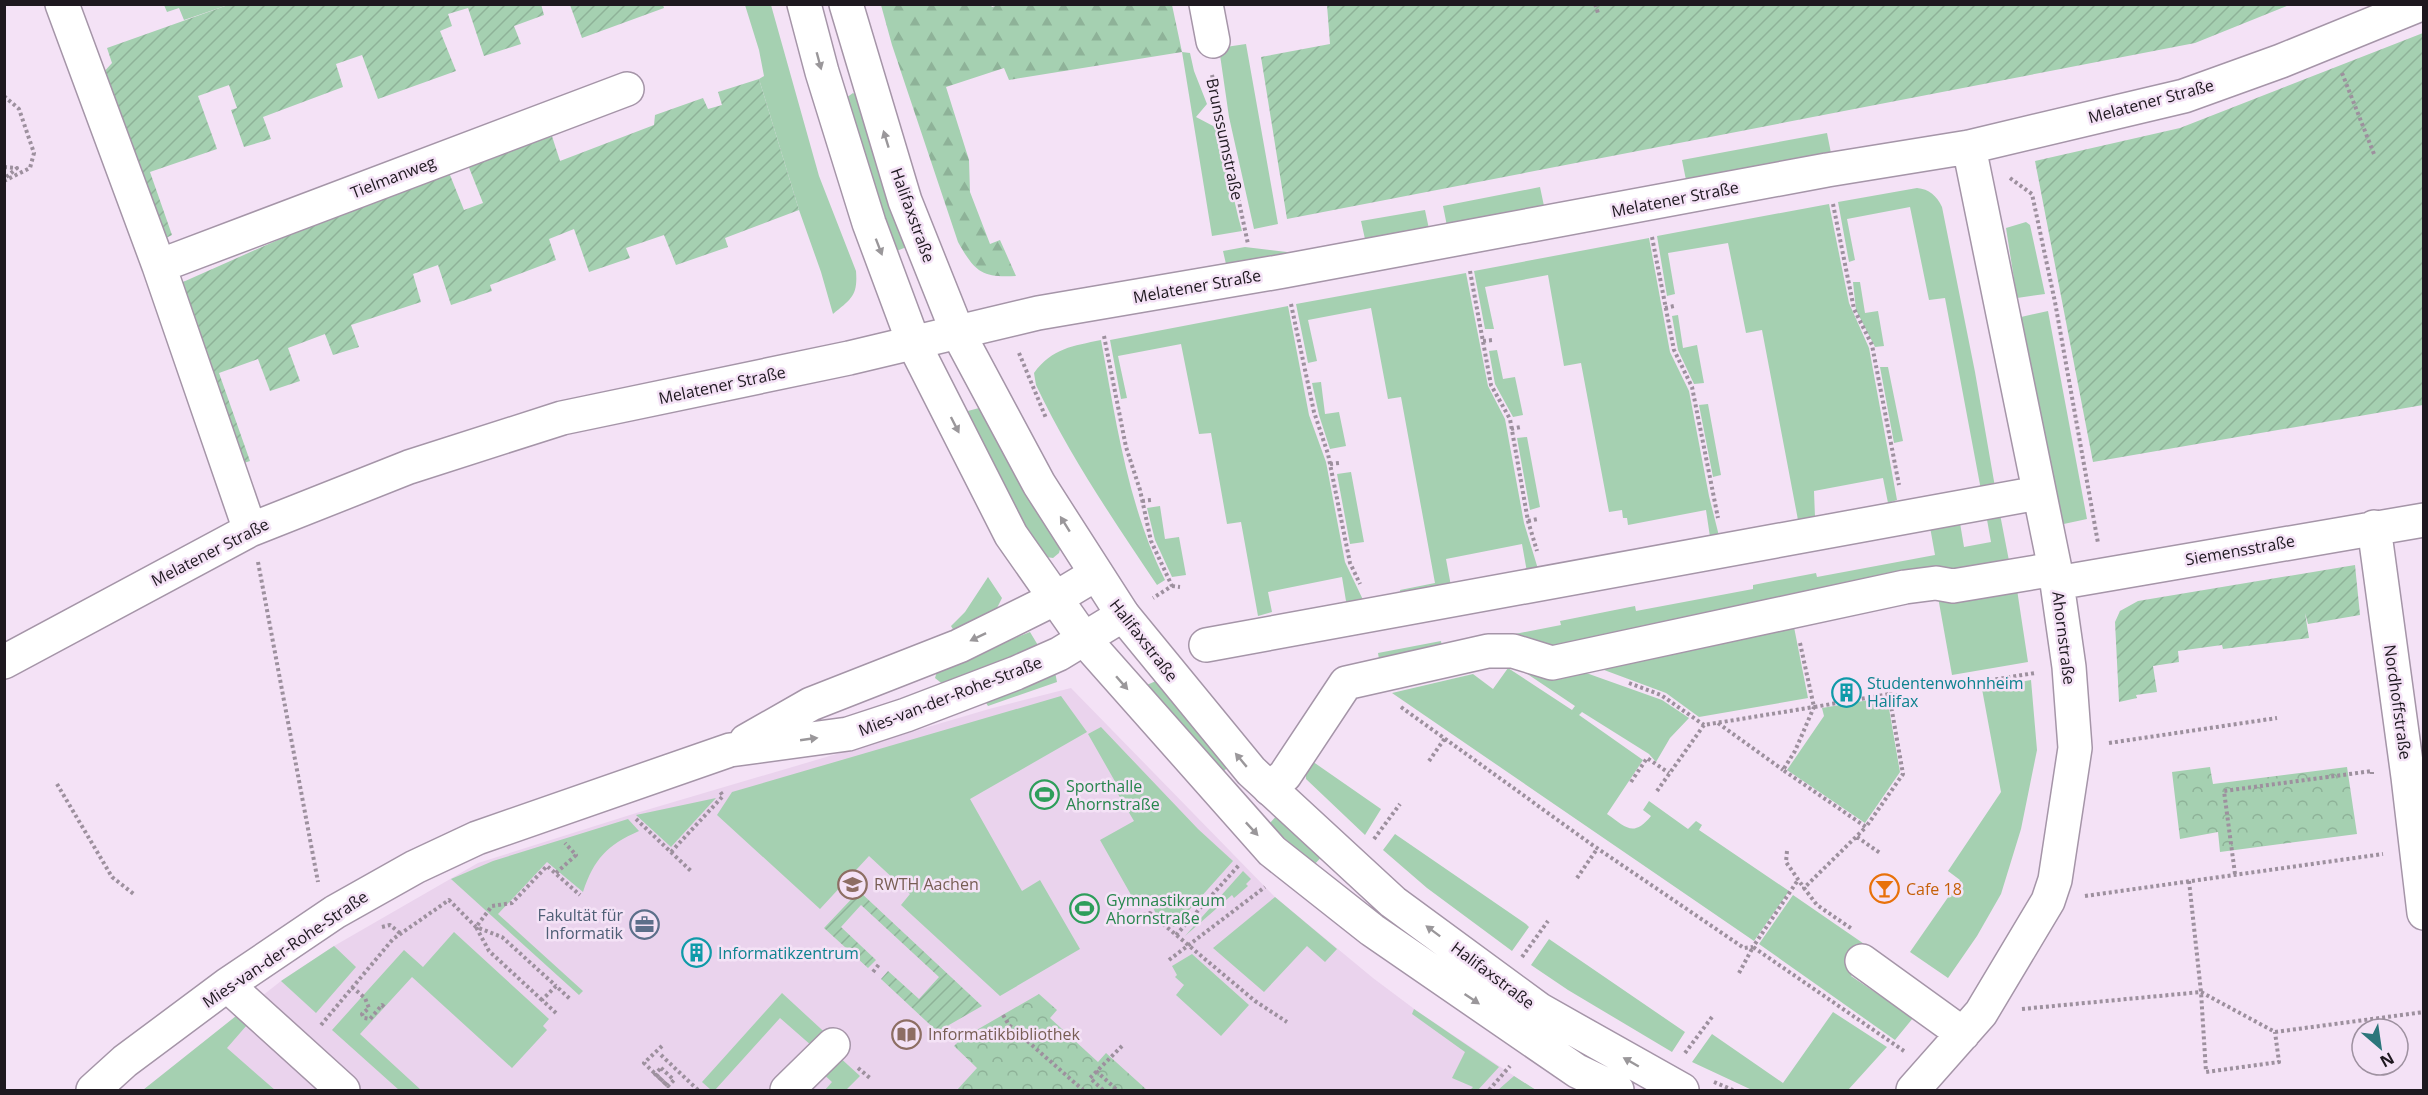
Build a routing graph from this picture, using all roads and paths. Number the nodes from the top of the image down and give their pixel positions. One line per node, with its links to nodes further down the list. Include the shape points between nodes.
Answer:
1 (62, 4): 19 (street)
2 (804, 4): 29 (street, Halifaxstraße, one-way to 29, via 869,223)
3 (846, 4): 26 (street, Halifaxstraße, one-way to 3, via 905,201)
4 (1206, 4): 8 (street)
5 (1595, 4): 7 (path)
6 (2411, 7): 9 (street, Melatener Straße)
7 (1598, 13)
8 (1213, 41): 22 (path, Brunssumstraße, via 1207,53)
9 (2330, 41): 12 (street, Melatener Straße, via 2184,96); 13 (path)
10 (627, 89): 19 (street, Tielmanweg)
11 (4, 96): 16 (path, via 20,110 34,153 30,168)
12 (1969, 147): 15 (street, Melatener Straße); 46 (street, Ahornstraße); 58 (path, via 2032,194)
13 (2374, 154)
14 (4, 167): 16 (path, via 17,168)
15 (1827, 170): 17 (street, Melatener Straße); 21 (path)
16 (4, 180)
17 (1645, 204): 18 (street, Melatener Straße); 24 (path)
18 (1463, 238): 22 (street, Melatener Straße); 28 (path)
19 (159, 266): 54 (street)
20 (1855, 271): 21 (path)
21 (1847, 272): 32 (path, via 1854,309 1872,345)
22 (1269, 273): 25 (street, Melatener Straße); 43 (path, Brunssumstraße)
23 (1674, 306): 24 (path)
24 (1665, 308): 34 (path, via 1674,350)
25 (1006, 320): 26 (street, Melatener Straße); 37 (path)
26 (957, 331): 29 (street, Melatener Straße); 59 (street, Halifaxstraße, one-way to 26, via 1040,484)
27 (1493, 340): 28 (path)
28 (1484, 342): 39 (path, via 1491,385 1510,419)
29 (914, 344): 54 (street, Melatener Straße, via 562,418 409,467); 65 (street, Halifaxstraße, one-way to 65, via 1011,535)
30 (1107, 350): 36 (path)
31 (1883, 359): 32 (path)
32 (1875, 361): 41 (path)
33 (1702, 394): 34 (path)
34 (1694, 396): 45 (path)
35 (1126, 407): 36 (path)
36 (1118, 408): 48 (path)
37 (1046, 419)
38 (1521, 427): 39 (path)
39 (1511, 429): 52 (path)
40 (1900, 452): 41 (path)
41 (1893, 453): 49 (path)
42 (1339, 463): 43 (path)
43 (1330, 464): 57 (path, Brunssumstraße)
44 (1719, 486): 45 (path)
45 (1712, 488): 55 (path)
46 (2038, 492): 49 (street); 60 (street, Ahornstraße)
47 (1151, 500): 48 (path)
48 (1142, 501): 62 (path, via 1150,541)
49 (1904, 518): 55 (street)
50 (1538, 519): 52 (path)
51 (2424, 520): 53 (street, Siemensstraße)
52 (1528, 521): 61 (path)
53 (2374, 527): 58 (street, Siemensstraße); 103 (street, Nordhoffstraße)
54 (250, 530): 73 (street, Melatener Straße); 118 (path, via 316,880)
55 (1725, 551): 61 (street)
56 (1357, 554): 57 (path)
57 (1348, 556): 70 (path, Brunssumstraße)
58 (2103, 573): 60 (street, Siemensstraße)
59 (1096, 574): 65 (street, Mies-van-der-Rohe-Straße); 69 (street, Halifaxstraße)
60 (2056, 576): 68 (street, Siemensstraße, via 1953,585 1936,582); 74 (street, Ahornstraße)
61 (1546, 584): 70 (street)
62 (1172, 586): 63 (path); 66 (path)
63 (1180, 587)
64 (1146, 589): 66 (path)
65 (1056, 598): 71 (street, Halifaxstraße); 86 (street, Mies-van-der-Rohe-Straße, one-way to 86, via 959,646 811,704)
66 (1152, 599): 67 (path)
67 (1158, 608)
68 (1794, 611): 79 (path); 93 (street, Siemensstraße, via 1552,663 1513,651 1488,651 1346,683 1285,775)
69 (1123, 615): 71 (street, Mies-van-der-Rohe-Straße); 93 (street, Halifaxstraße, one-way to 69)
70 (1374, 615): 72 (street)
71 (1084, 639): 86 (street, Mies-van-der-Rohe-Straße, one-way to 71, via 848,734 1016,673); 166 (street, Halifaxstraße, one-way to 166, via 1272,851 1372,930 1577,1071)
72 (1206, 645)
73 (4, 662)
74 (2068, 668): 76 (path); 85 (street, Ahornstraße)
75 (1620, 679): 82 (path, via 1661,695)
76 (1954, 687)
77 (1889, 694): 78 (path); 79 (path); 96 (path, via 1903,774)
78 (1898, 696)
79 (1814, 706): 81 (path); 88 (path)
80 (2277, 718): 85 (path)
81 (1718, 723): 82 (path); 88 (path)
82 (1704, 725): 90 (path)
83 (1437, 732): 84 (path)
84 (1445, 738): 87 (path); 101 (path)
85 (2075, 748): 117 (street, Ahornstraße, via 2055,880)
86 (716, 754): 104 (path, via 723,796); 118 (street, Mies-van-der-Rohe-Straße, via 477,838)
87 (1429, 761)
88 (1783, 770): 96 (path)
89 (2372, 771): 109 (path, via 2224,791)
90 (1669, 773): 91 (path, via 1647,758); 94 (path)
91 (1631, 782)
92 (57, 784): 115 (path, via 112,877)
93 (1270, 789): 156 (street, Halifaxstraße, one-way to 93, via 1540,1010 1393,902)
94 (1657, 791)
95 (1400, 804): 100 (path)
96 (1866, 827): 97 (path)
97 (1857, 837): 105 (path); 113 (path)
98 (655, 838): 104 (path)
99 (563, 841): 108 (path, via 576,855)
100 (1367, 849)
101 (1598, 849): 110 (path); 126 (path, via 1744,948)
102 (1787, 850): 111 (path, via 1786,862)
103 (2416, 850): 109 (path); 119 (street, Nordhoffstraße)
104 (671, 852): 107 (path)
105 (1880, 853)
106 (1238, 867): 123 (path)
107 (692, 872)
108 (556, 873): 116 (path); 122 (path, via 547,866 512,903 492,906)
109 (2235, 874): 112 (path)
110 (1577, 878)
111 (1798, 880): 113 (path); 126 (path)
112 (2189, 881): 117 (path); 135 (path)
113 (1804, 888): 125 (path)
114 (1258, 893): 124 (path)
115 (135, 895)
116 (580, 895)
117 (2048, 901): 144 (street, Ahornstraße)
118 (335, 912): 132 (street, Mies-van-der-Rohe-Straße)
119 (2424, 913)
120 (1143, 915): 123 (path, via 1150,913)
121 (1548, 921): 129 (path)
122 (476, 927): 133 (path, via 502,937); 134 (path, via 449,900 393,939); 137 (path, via 489,951)
123 (1176, 934): 124 (path)
124 (1190, 946): 127 (path); 143 (path, via 1255,1001)
125 (1858, 946): 144 (street)
126 (1753, 947): 131 (path); 155 (path)
127 (1169, 960)
128 (880, 963): 130 (path)
129 (1516, 964)
130 (873, 972)
131 (1739, 973)
132 (227, 985): 149 (street); 158 (street, Mies-van-der-Rohe-Straße, via 125,1061)
133 (556, 986): 136 (path); 137 (path)
134 (352, 987): 138 (path, via 367,1001 369,1008 362,1014 364,1018 369,1019); 149 (path)
135 (2202, 992): 144 (path); 145 (path); 145 (path, via 2206,1072 2279,1062)
136 (570, 999)
137 (542, 1000): 140 (path)
138 (384, 1007)
139 (2424, 1012): 145 (path)
140 (556, 1013)
141 (1003, 1015): 162 (path, via 1009,1025)
142 (1712, 1017): 151 (path)
143 (1287, 1022)
144 (1972, 1023): 155 (street, Ahornstraße)
145 (2275, 1032)
146 (1124, 1044): 153 (path, via 1105,1058)
147 (662, 1046): 157 (path, via 644,1063)
148 (833, 1046): 161 (street)
149 (298, 1050): 159 (street)
150 (661, 1055): 154 (path)
151 (1683, 1055)
152 (1515, 1060): 165 (path)
153 (1096, 1071): 163 (path, via 1090,1078); 164 (path)
154 (680, 1074): 157 (path); 160 (path)
155 (1923, 1080)
156 (1693, 1084): 167 (path)
157 (668, 1086): 157 (path, via 674,1080 661,1068 656,1074)
158 (93, 1090)
159 (343, 1090)
160 (698, 1090)
161 (787, 1090)
162 (1083, 1090)
163 (1103, 1090)
164 (1117, 1090)
165 (1489, 1090)
166 (1617, 1090)
167 (1732, 1090)

